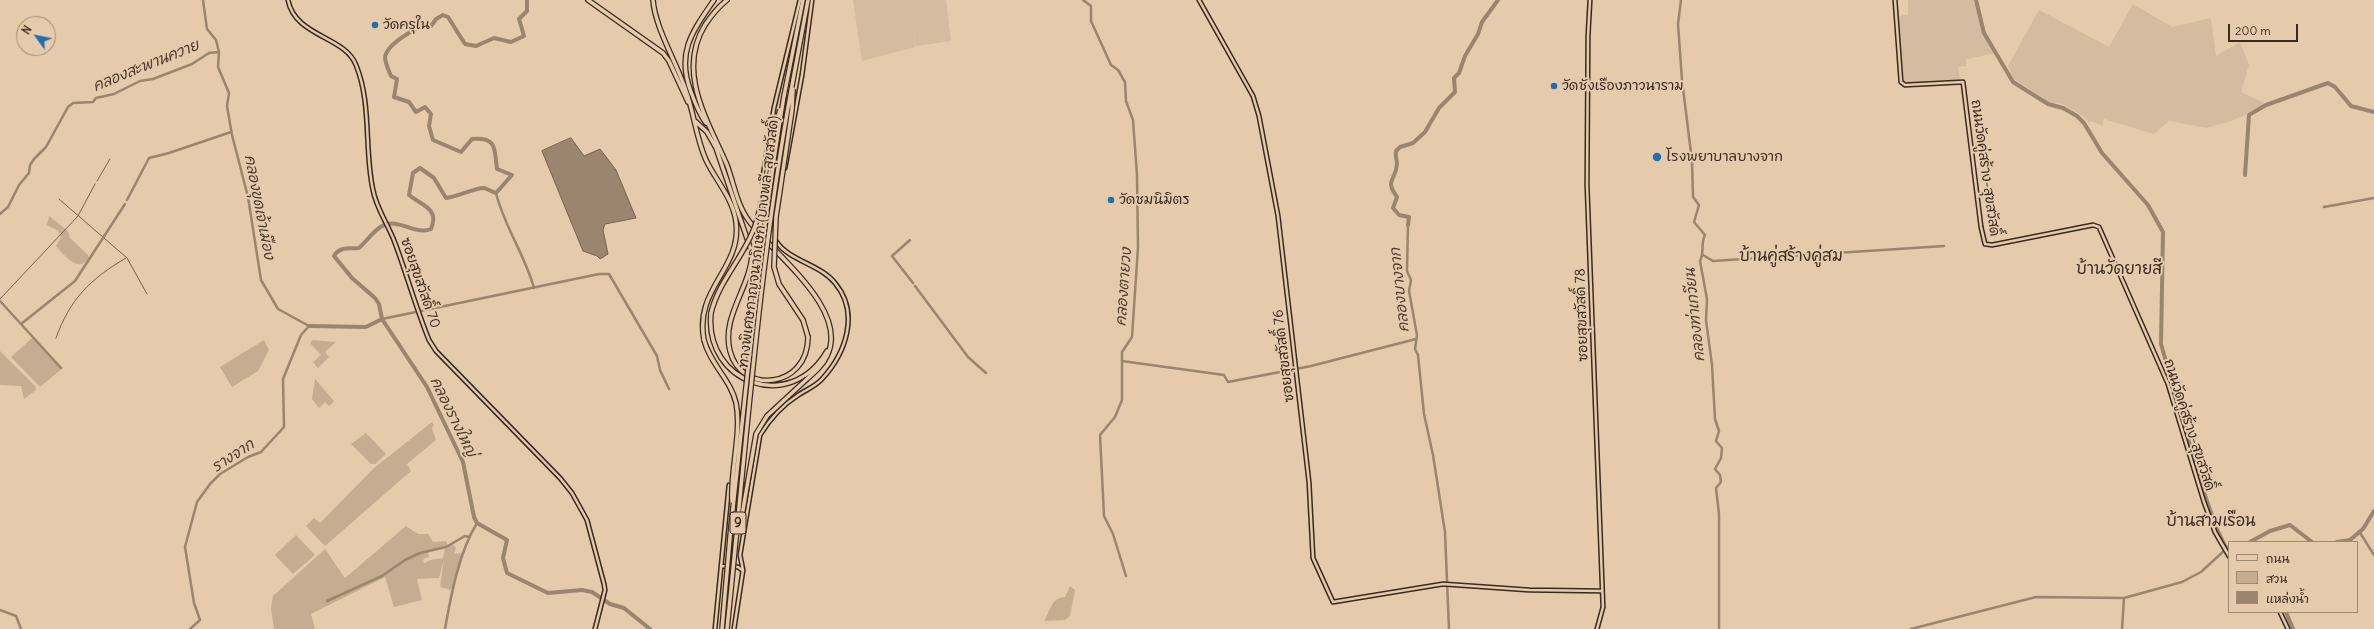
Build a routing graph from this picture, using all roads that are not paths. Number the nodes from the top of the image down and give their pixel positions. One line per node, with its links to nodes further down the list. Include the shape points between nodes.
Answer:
1 (288, 0): 27 (street, ซอยสุขสวัสดิ์ 70, via 295,14 308,29 346,51 354,61 364,106 372,188 390,229 429,340 436,351 572,493 587,520 604,584)
2 (588, 0): 14 (highway, via 663,53)
3 (653, 0): 14 (highway, via 656,17)
4 (714, 0): 16 (highway, via 694,30 686,50 684,64 687,80 700,113)
5 (727, 0): 16 (highway, via 715,11 699,36 693,56 695,86)
6 (802, 0): 13 (highway, ทางพิเศษกาญจนาภิเษก (บางพลี-สุขสวัสดิ์)); 17 (street, via 774,108 762,182 766,191)
7 (808, 0): 12 (highway, ทางพิเศษกาญจนาภิเษก (บางพลี-สุขสวัสดิ์))
8 (812, 0): 17 (street, via 802,75 782,182)
9 (1199, 0): 25 (street, ซอยสุขสวัสดิ์ 76, via 1253,96 1259,116 1278,216 1309,482 1313,558 1333,602 1443,584)
10 (1590, 0): 25 (street, ซอยสุขสวัสดิ์ 78, via 1588,185)
11 (1895, 0): 21 (street, ถนนวัดคู่สร้าง-สุขสวัสดิ์, via 1901,82 1905,85 1963,82 1985,244 1992,245 2093,225 2099,227 2168,384 2204,502)
12 (793, 80): 15 (highway, bridge, via 793,104 780,181 773,256 779,284 803,320 808,346 803,362 785,377 768,380 751,377 732,359 728,343 729,329 750,270 750,247 716,148 707,132); 22 (highway, ทางพิเศษกาญจนาภิเษก (บางพลี-สุขสวัสดิ์) / 9, bridge, via 772,208)
13 (784, 96): 18 (highway, bridge, via 773,134 756,224 720,289 711,312 712,337 717,352 730,368 751,382 771,386 793,382 811,370); 20 (highway, ทางพิเศษกาญจนาภิเษก (บางพลี-สุขสวัสดิ์) / 9, bridge, via 772,169)
14 (689, 102): 15 (highway)
15 (695, 121): 20 (highway, bridge, via 702,150 714,176 728,195 736,220 737,236 734,250 706,300 702,317 708,353 732,389 736,402)
16 (710, 128): 18 (highway, via 742,210 759,233 804,280 819,302 829,325)
17 (778, 190): 19 (street, via 774,225 776,241 783,249 823,272 834,282 842,293 849,320 844,344 822,379 788,402 767,423 757,446)
18 (830, 346): 22 (highway, bridge, via 822,364 768,416 756,434)
19 (752, 485): 23 (street, via 729,486); 24 (street, via 740,557)
20 (733, 508): 29 (highway, 9, bridge)
21 (2228, 555)
22 (735, 556): 30 (highway, 9, bridge)
23 (722, 566): 24 (street, via 738,567); 28 (street)
24 (743, 570): 31 (street)
25 (1602, 592): 32 (street, ซอยสุขสวัสดิ์ 78, via 1603,607)
26 (2280, 613): 33 (street)
27 (595, 629)
28 (715, 629)
29 (722, 629)
30 (727, 629)
31 (734, 629)
32 (1597, 629)
33 (2288, 629)

